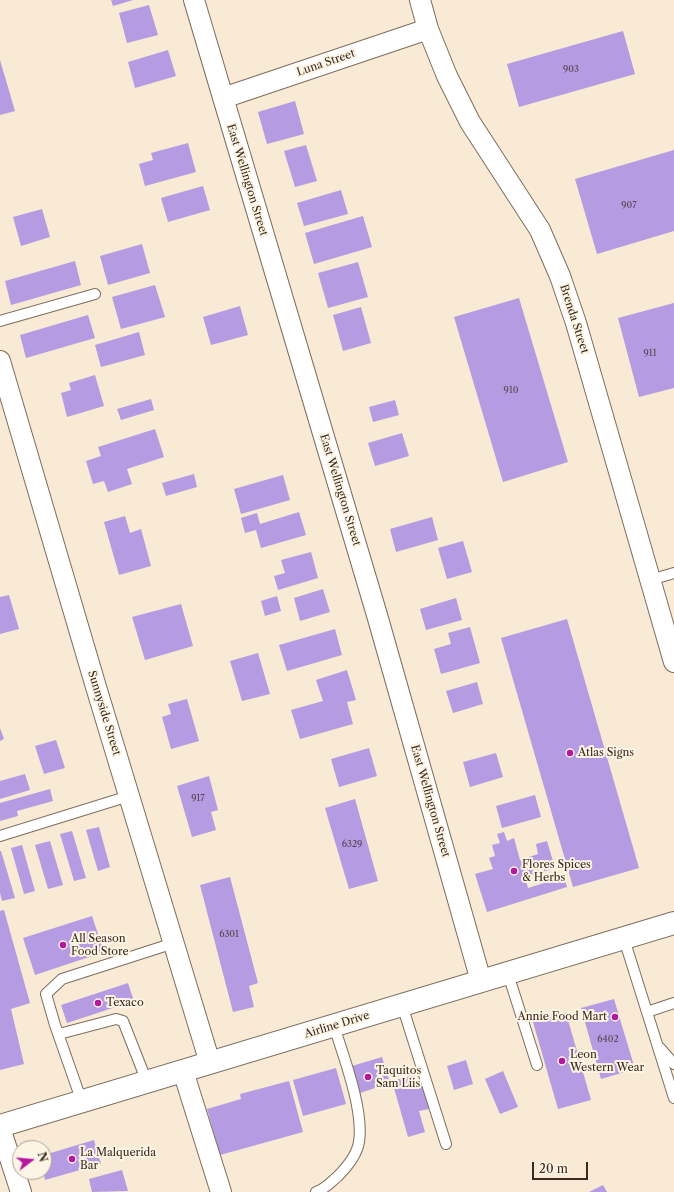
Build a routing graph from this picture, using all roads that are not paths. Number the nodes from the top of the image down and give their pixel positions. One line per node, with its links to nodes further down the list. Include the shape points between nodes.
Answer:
1 (194, 0): 4 (street, East Wellington Street)
2 (420, 0): 3 (street, Brenda Street)
3 (428, 29): 4 (street, Luna Street); 9 (street, Brenda Street, via 447,76 470,122 540,230 560,276)
4 (223, 98): 17 (street, East Wellington Street, via 377,616)
5 (96, 294): 6 (lane)
6 (0, 321)
7 (0, 361): 11 (street, Sunnyside Street)
8 (674, 573): 9 (lane)
9 (650, 580): 10 (street, Brenda Street)
10 (674, 662)
11 (129, 796): 12 (lane); 15 (street, Sunnyside Street)
12 (0, 836)
13 (674, 924): 14 (main road, Airline Drive)
14 (624, 939): 16 (main road, Airline Drive); 20 (lane)
15 (174, 943): 22 (lane, via 62,979 46,994); 24 (street, Sunnyside Street)
16 (508, 974): 17 (main road, Airline Drive); 26 (lane)
17 (481, 982): 19 (main road, Airline Drive)
18 (674, 1003): 20 (lane)
19 (402, 1005): 21 (main road, Airline Drive); 32 (lane)
20 (647, 1012): 23 (lane)
21 (334, 1026): 24 (main road, Airline Drive); 35 (lane, via 357,1104 360,1130 358,1144 350,1162 322,1190)
22 (59, 1034): 28 (lane, via 116,1019 123,1021); 30 (lane)
23 (657, 1045): 25 (lane); 29 (lane)
24 (210, 1063): 27 (main road, Airline Drive)
25 (674, 1064)
26 (537, 1065)
27 (183, 1071): 28 (main road, Airline Drive); 34 (street)
28 (146, 1082): 30 (main road, Airline Drive)
29 (674, 1098)
30 (82, 1102): 31 (main road, Airline Drive)
31 (0, 1127): 33 (street)
32 (446, 1144)
33 (21, 1192)
34 (221, 1192)
35 (316, 1192)

